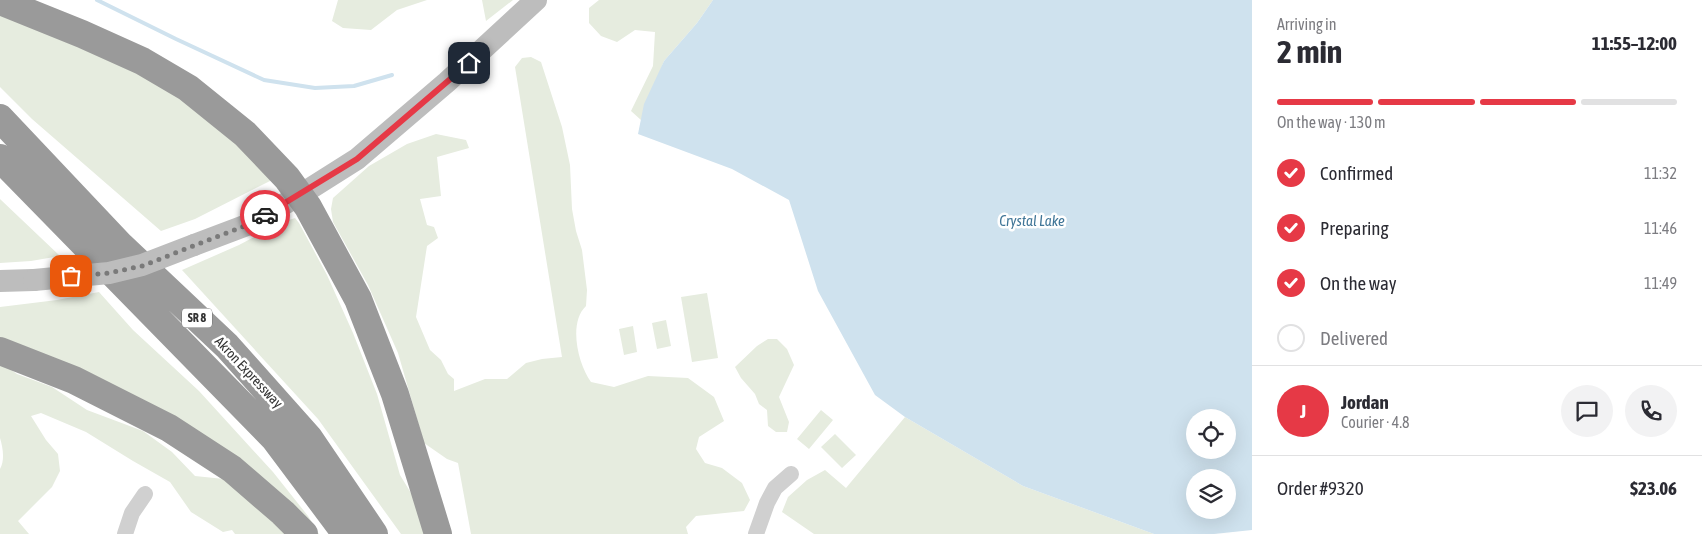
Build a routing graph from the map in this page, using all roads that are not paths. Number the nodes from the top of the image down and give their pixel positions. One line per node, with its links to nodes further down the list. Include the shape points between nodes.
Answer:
1 (536, 0): 6 (main road, via 357,159)
2 (0, 1): 6 (highway, via 142,61 188,88 245,134)
3 (0, 118): 15 (highway, Akron Expressway / SR 8, via 121,246 227,346 309,438)
4 (0, 158): 7 (highway, Akron Expressway / SR 8)
5 (0, 183): 7 (highway, via 57,237)
6 (300, 195): 8 (main road, bridge, via 247,225 142,266 34,280); 16 (highway, via 358,300 376,342)
7 (106, 267): 14 (highway, Akron Expressway / SR 8, via 275,439)
8 (0, 281)
9 (0, 351): 13 (highway, via 74,380 169,428 232,469)
10 (791, 474): 17 (street, via 775,488)
11 (145, 494): 12 (street, via 132,513)
12 (125, 534)
13 (304, 534)
14 (346, 534)
15 (374, 534)
16 (438, 534)
17 (756, 534)

